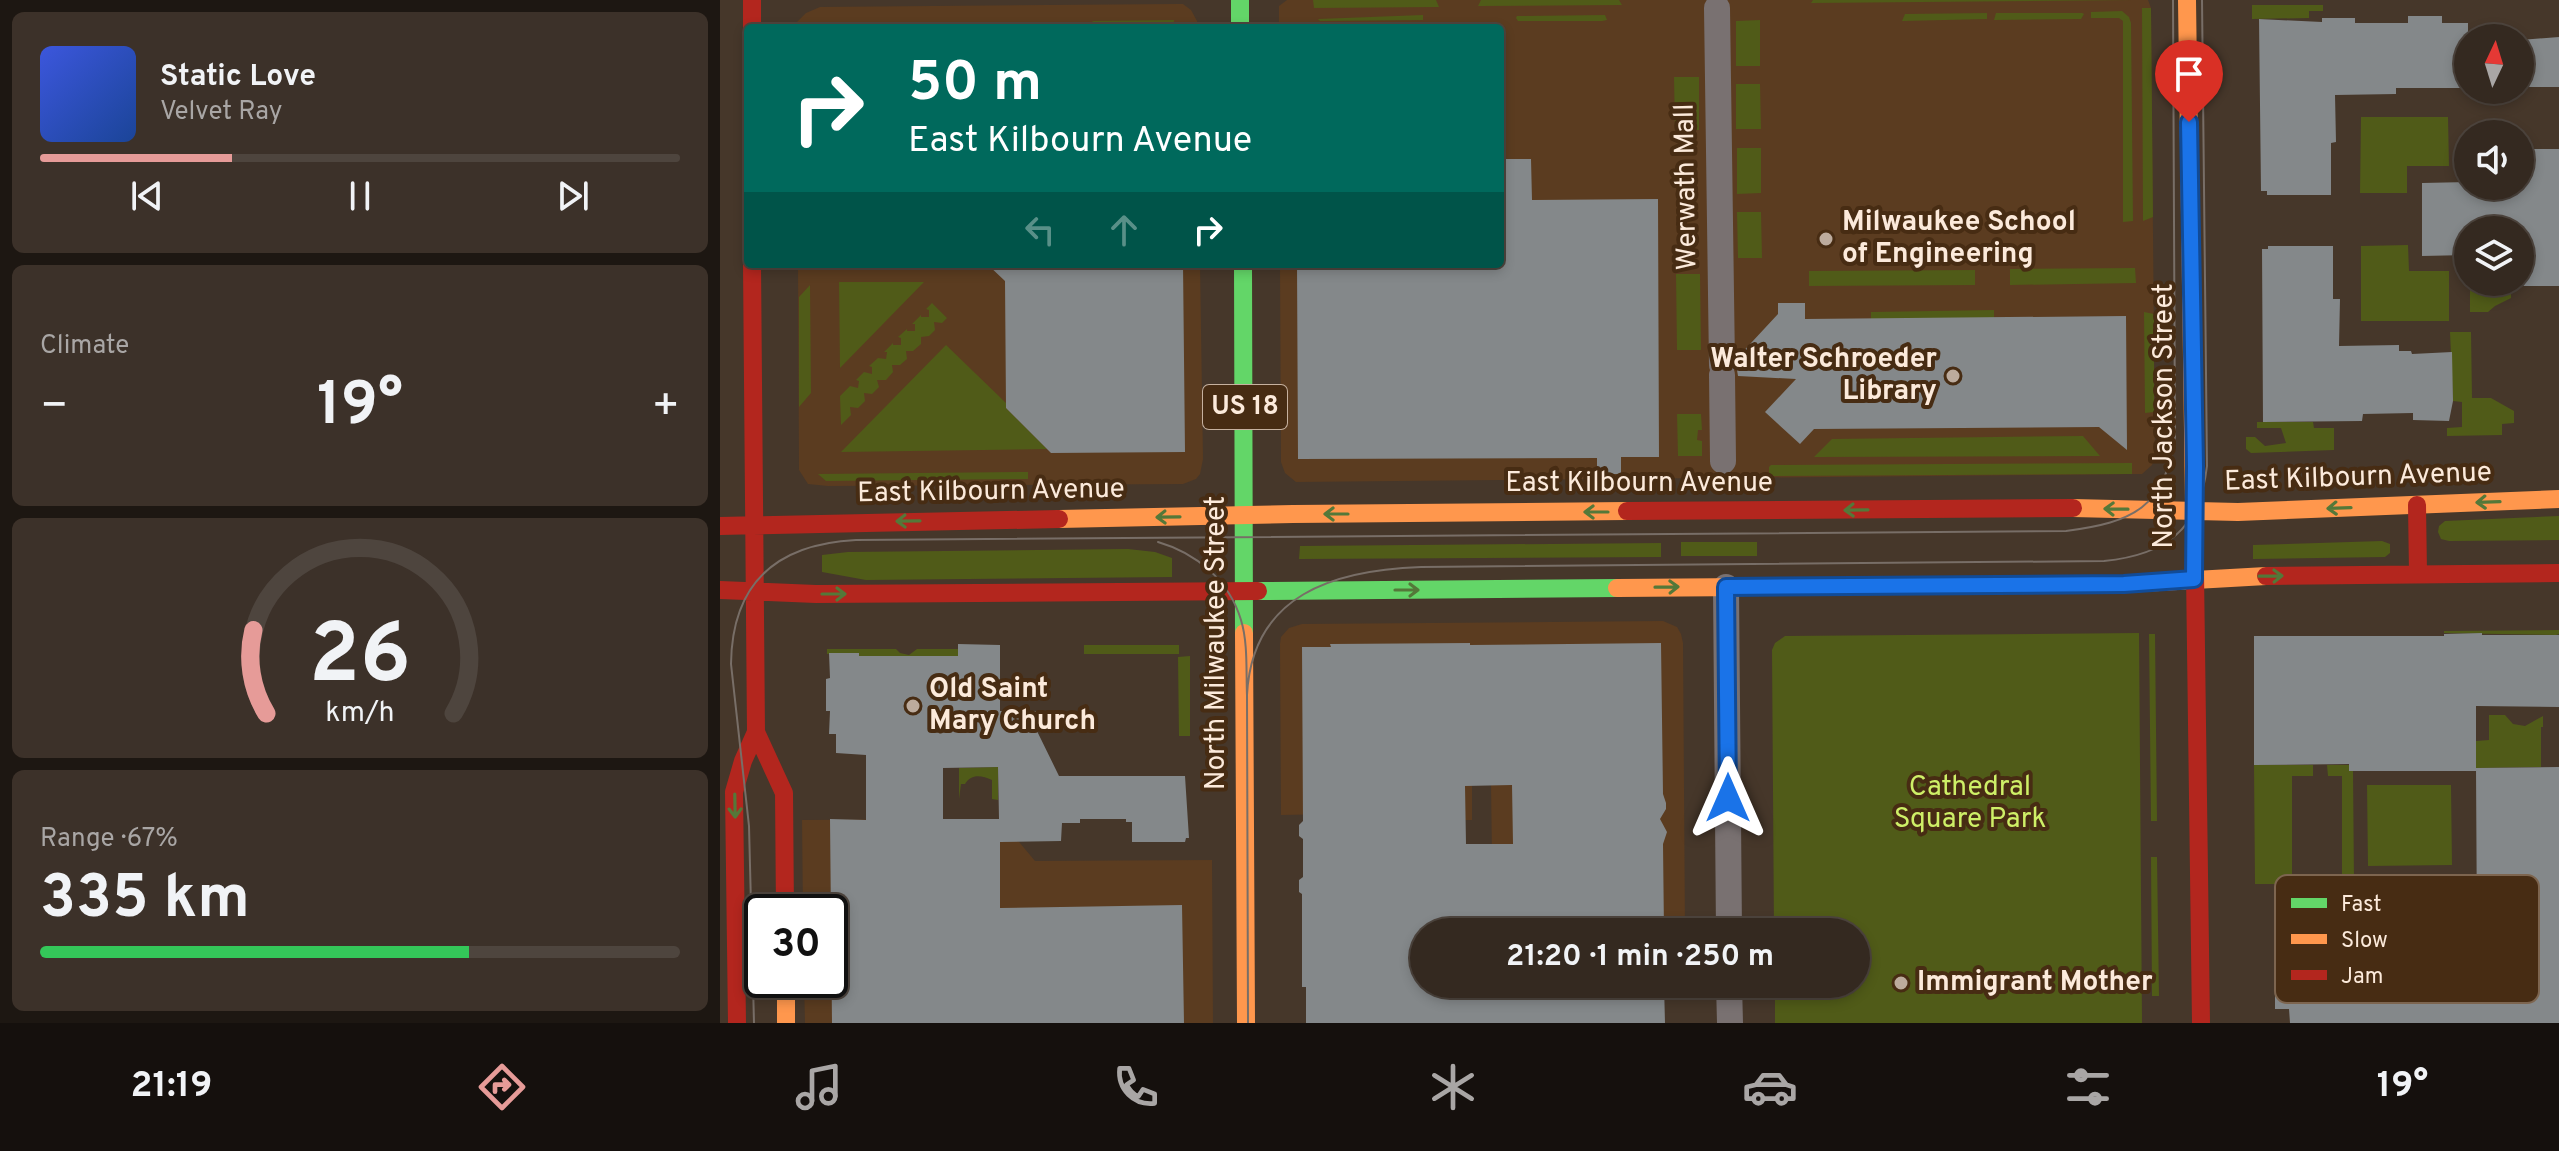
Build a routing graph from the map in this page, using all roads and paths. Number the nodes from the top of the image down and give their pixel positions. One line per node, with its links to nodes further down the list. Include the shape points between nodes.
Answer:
1 (752, 0): 5 (street)
2 (1240, 0): 6 (street)
3 (2187, 0): 12 (street, North Jackson Street)
4 (1717, 8): 9 (street, Werwath Mall)
5 (752, 24)
6 (1240, 24)
7 (752, 268): 14 (street)
8 (1243, 268): 13 (street, North Milwaukee Street / US 18)
9 (1723, 461)
10 (2559, 499): 11 (street, East Kilbourn Avenue, one-way to 11)
11 (2417, 505): 12 (street, East Kilbourn Avenue, one-way to 12); 16 (street)
12 (2194, 510): 13 (street, East Kilbourn Avenue, one-way to 13); 18 (street, North Jackson Street)
13 (1246, 516): 14 (street, East Kilbourn Avenue, one-way to 14); 21 (street, North Milwaukee Street / US 18)
14 (756, 525): 15 (street, East Kilbourn Avenue); 22 (street)
15 (720, 526)
16 (2418, 573): 17 (street); 18 (street, one-way to 16)
17 (2559, 573)
18 (2194, 579): 19 (street); 32 (street, North Jackson Street)
19 (1726, 587): 21 (street, one-way to 19); 25 (street)
20 (720, 590): 22 (street)
21 (1245, 590): 22 (street, one-way to 21); 30 (street, North Milwaukee Street / US 18)
22 (756, 592): 23 (street)
23 (756, 732): 24 (street, via 784,793); 28 (street, one-way to 28, via 734,792)
24 (785, 894)
25 (1729, 918)
26 (786, 998): 29 (street)
27 (1729, 998): 31 (street)
28 (737, 1023)
29 (786, 1023)
30 (1246, 1023)
31 (1730, 1023)
32 (2201, 1023)

